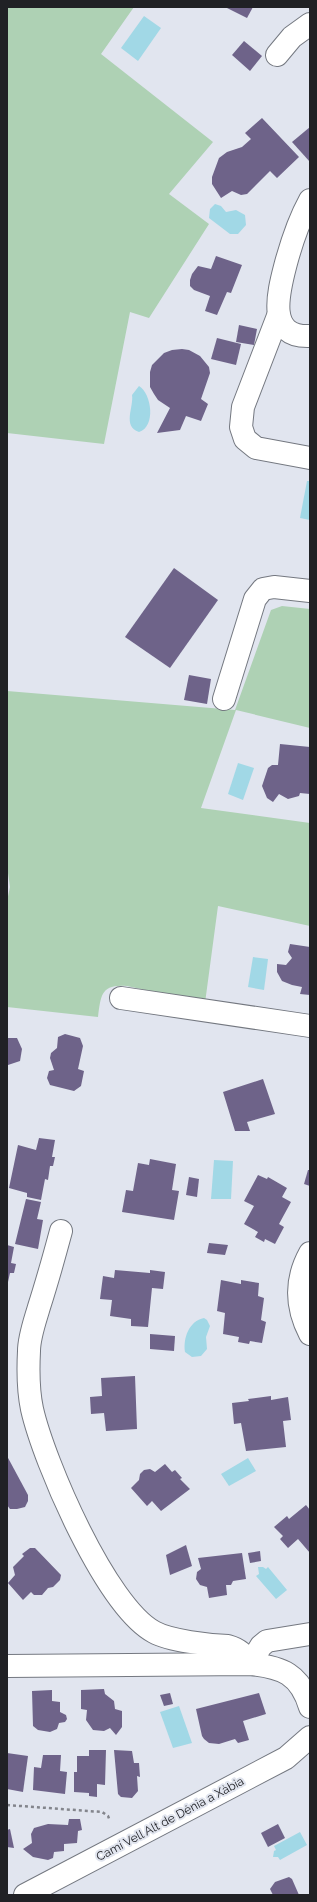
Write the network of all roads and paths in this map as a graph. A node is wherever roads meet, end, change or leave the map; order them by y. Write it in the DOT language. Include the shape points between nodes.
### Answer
graph roads {
  1 [pos="310,24"];
  2 [pos="277,55"];
  3 [pos="310,200"];
  4 [pos="302,239"];
  5 [pos="278,316"];
  6 [pos="310,336"];
  7 [pos="310,458"];
  8 [pos="310,591"];
  9 [pos="224,699"];
  10 [pos="121,998"];
  11 [pos="310,1026"];
  12 [pos="61,1231"];
  13 [pos="310,1253"];
  14 [pos="310,1334"];
  15 [pos="310,1634"];
  16 [pos="250,1664"];
  17 [pos="7,1666"];
  18 [pos="310,1707"];
  19 [pos="310,1736"];
  20 [pos="7,1805"];
  21 [pos="121,1844"];
  22 [pos="25,1895"];
  1 -- 2 [label="street" via="292,37"];
  3 -- 4 [label="street"];
  4 -- 5 [label="street" via="278,291"];
  5 -- 6 [label="street" via="293,334"];
  5 -- 7 [label="street" via="243,407 241,427 244,439 256,448"];
  8 -- 9 [label="street" via="274,587 263,589 255,599"];
  10 -- 11 [label="street"];
  12 -- 16 [label="street" via="30,1343 28,1376 32,1410 40,1435 74,1518 107,1579 124,1604 143,1625 169,1637 237,1649 244,1654"];
  13 -- 14 [label="street" via="302,1269 298,1295 303,1321"];
  15 -- 16 [label="street" via="267,1641"];
  16 -- 17 [label="street"];
  16 -- 18 [label="street" via="283,1670 304,1690"];
  19 -- 21 [label="street, Camí Vell Alt de Dénia a Xàbia" via="286,1758"];
  20 -- 21 [label="path" via="102,1812 108,1816"];
  21 -- 22 [label="street, Camí Vell Alt de Dénia a Xàbia"];
}
